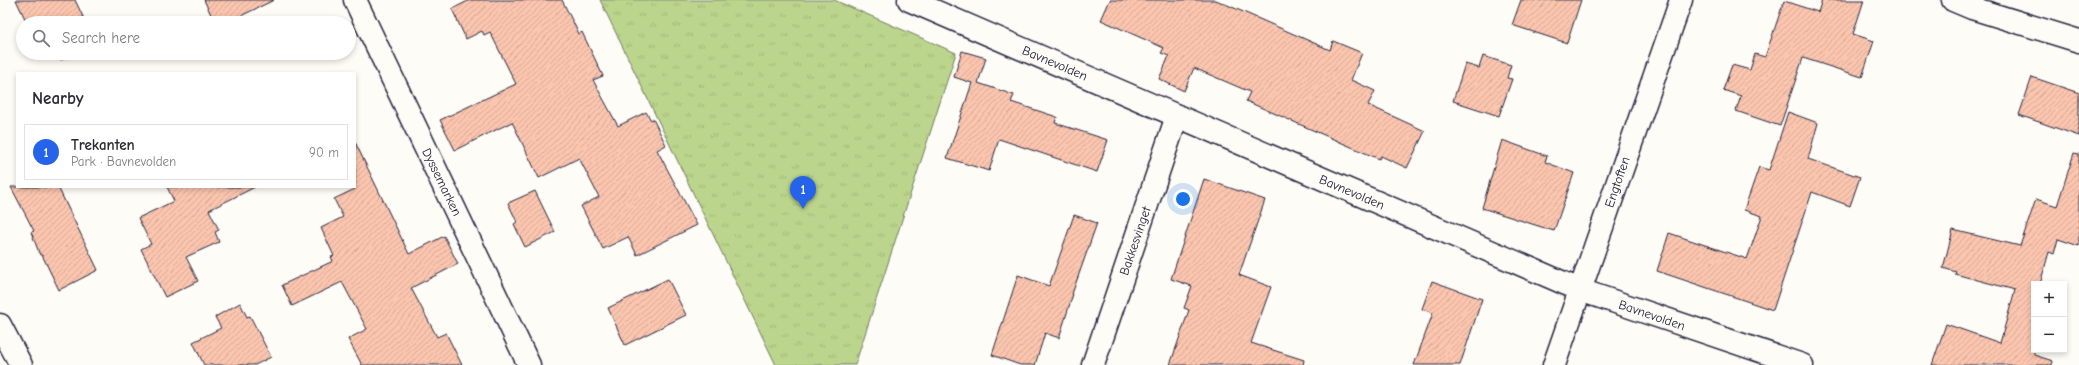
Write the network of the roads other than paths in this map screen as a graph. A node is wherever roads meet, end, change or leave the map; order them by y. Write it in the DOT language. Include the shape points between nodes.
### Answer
graph roads {
  1 [pos="355,0"];
  2 [pos="909,0"];
  3 [pos="1680,0"];
  4 [pos="1953,0"];
  5 [pos="2079,41"];
  6 [pos="1177,116"];
  7 [pos="1580,290"];
  8 [pos="0,325"];
  9 [pos="21,365"];
  10 [pos="529,365"];
  11 [pos="1093,365"];
  12 [pos="1554,365"];
  13 [pos="1802,365"];
  1 -- 10 [label="street, Dyssemarken"];
  2 -- 6 [label="street, Bavnevolden"];
  3 -- 7 [label="street, Engtoften"];
  4 -- 5 [label="street"];
  6 -- 7 [label="street, Bavnevolden"];
  6 -- 11 [label="street, Bakkesvinget"];
  7 -- 12 [label="street, Engtoften"];
  7 -- 13 [label="street, Bavnevolden"];
  8 -- 9 [label="street"];
}
